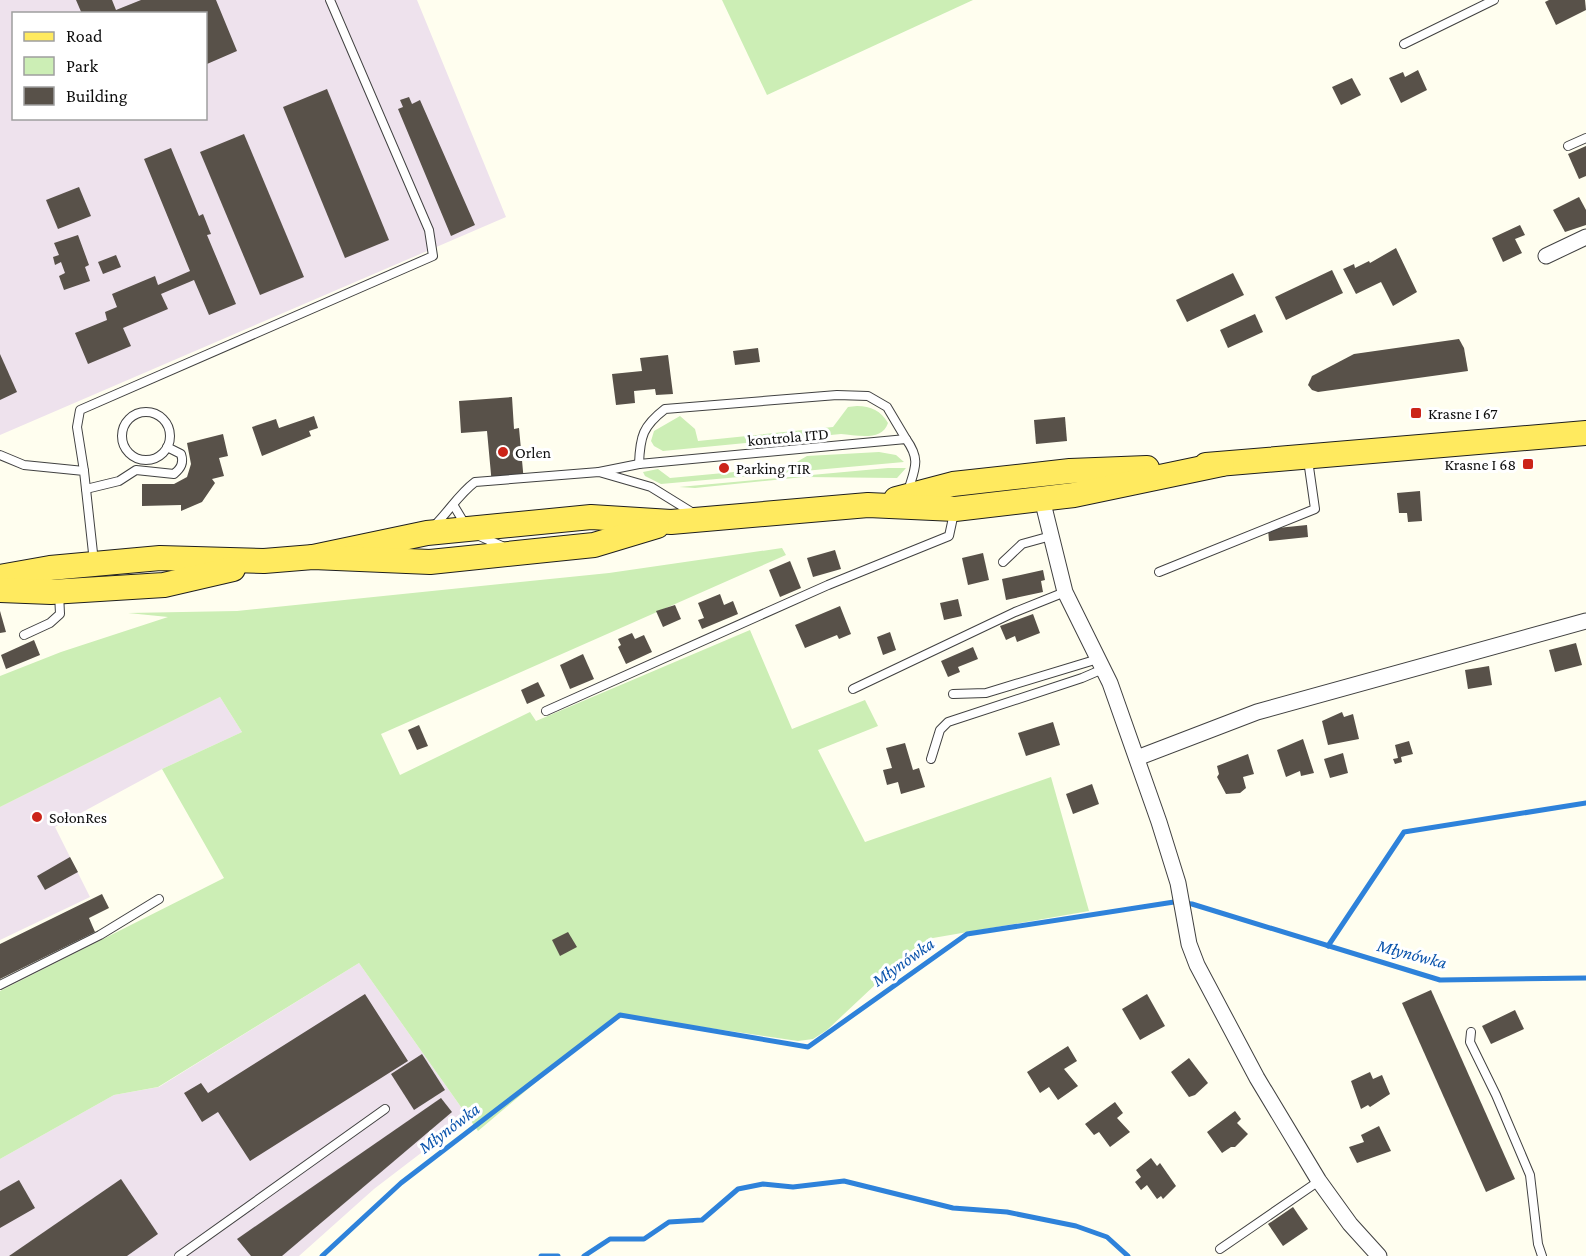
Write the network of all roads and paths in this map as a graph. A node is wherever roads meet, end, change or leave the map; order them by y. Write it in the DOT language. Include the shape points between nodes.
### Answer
graph roads {
  1 [pos="330,0"];
  2 [pos="1494,0"];
  3 [pos="1404,44"];
  4 [pos="1586,138"];
  5 [pos="1568,146"];
  6 [pos="1586,237"];
  7 [pos="1546,256"];
  8 [pos="1586,433"];
  9 [pos="906,439"];
  10 [pos="167,447"];
  11 [pos="0,455"];
  12 [pos="1308,458"];
  13 [pos="639,464"];
  14 [pos="1222,464"];
  15 [pos="84,471"];
  16 [pos="599,472"];
  17 [pos="86,489"];
  18 [pos="1042,499"];
  19 [pos="903,502"];
  20 [pos="454,506"];
  21 [pos="955,509"];
  22 [pos="704,520"];
  23 [pos="671,522"];
  24 [pos="468,528"];
  25 [pos="427,533"];
  26 [pos="1051,536"];
  27 [pos="519,552"];
  28 [pos="313,557"];
  29 [pos="264,561"];
  30 [pos="1004,562"];
  31 [pos="1159,572"];
  32 [pos="107,575"];
  33 [pos="0,577"];
  34 [pos="0,590"];
  35 [pos="59,592"];
  36 [pos="1065,592"];
  37 [pos="1586,621"];
  38 [pos="24,635"];
  39 [pos="1100,664"];
  40 [pos="854,689"];
  41 [pos="953,694"];
  42 [pos="546,711"];
  43 [pos="1137,758"];
  44 [pos="931,759"];
  45 [pos="159,898"];
  46 [pos="0,986"];
  47 [pos="1471,1032"];
  48 [pos="385,1109"];
  49 [pos="1319,1181"];
  50 [pos="1220,1250"];
  51 [pos="179,1256"];
  52 [pos="1379,1256"];
  53 [pos="1542,1256"];
  1 -- 15 [label="lane" via="429,230 433,256 80,410 77,427"];
  2 -- 3 [label="lane"];
  4 -- 5 [label="lane"];
  6 -- 7 [label="street"];
  8 -- 12 [label="main road"];
  9 -- 13 [label="lane, kontrola ITD"];
  9 -- 13 [label="lane" via="887,407 868,396 665,408 650,420 639,440"];
  9 -- 19 [label="lane" via="917,463"];
  10 -- 10 [label="lane" via="169,430 154,414 133,417 124,428 123,443 138,459 152,459"];
  10 -- 17 [label="lane" via="181,454 183,460 174,474 136,470 118,481"];
  11 -- 15 [label="lane" via="24,465"];
  12 -- 14 [label="main road"];
  12 -- 31 [label="lane" via="1315,509"];
  13 -- 16 [label="lane, kontrola ITD"];
  14 -- 18 [label="main road"];
  14 -- 19 [label="main road" via="1061,472 953,484"];
  15 -- 17 [label="lane"];
  16 -- 20 [label="lane" via="475,482 462,492"];
  16 -- 22 [label="lane" via="651,487"];
  17 -- 32 [label="lane"];
  18 -- 21 [label="main road"];
  18 -- 26 [label="street"];
  19 -- 21 [label="main road"];
  19 -- 22 [label="main road"];
  20 -- 24 [label="lane"];
  20 -- 25 [label="lane"];
  21 -- 42 [label="lane" via="949,536 818,589"];
  22 -- 23 [label="main road"];
  23 -- 24 [label="main road" via="591,517"];
  23 -- 27 [label="main road" via="594,545"];
  24 -- 25 [label="main road"];
  24 -- 27 [label="lane" via="482,538"];
  25 -- 28 [label="main road"];
  26 -- 30 [label="lane" via="1022,544"];
  26 -- 36 [label="street"];
  27 -- 28 [label="main road" via="430,562"];
  28 -- 29 [label="main road"];
  29 -- 32 [label="main road" via="160,558"];
  29 -- 32 [label="main road" via="164,585"];
  32 -- 33 [label="main road"];
  32 -- 35 [label="main road"];
  34 -- 35 [label="main road"];
  35 -- 38 [label="lane" via="60,614 56,619"];
  36 -- 39 [label="street"];
  36 -- 40 [label="lane"];
  37 -- 43 [label="street" via="1257,712"];
  39 -- 41 [label="lane" via="986,693"];
  39 -- 43 [label="street"];
  39 -- 44 [label="lane" via="1082,678 948,722 940,730"];
  43 -- 49 [label="street" via="1179,883 1189,944 1257,1078"];
  45 -- 46 [label="lane" via="100,936"];
  47 -- 53 [label="lane" via="1470,1042 1530,1175"];
  48 -- 51 [label="lane"];
  49 -- 50 [label="lane"];
  49 -- 52 [label="street"];
}
